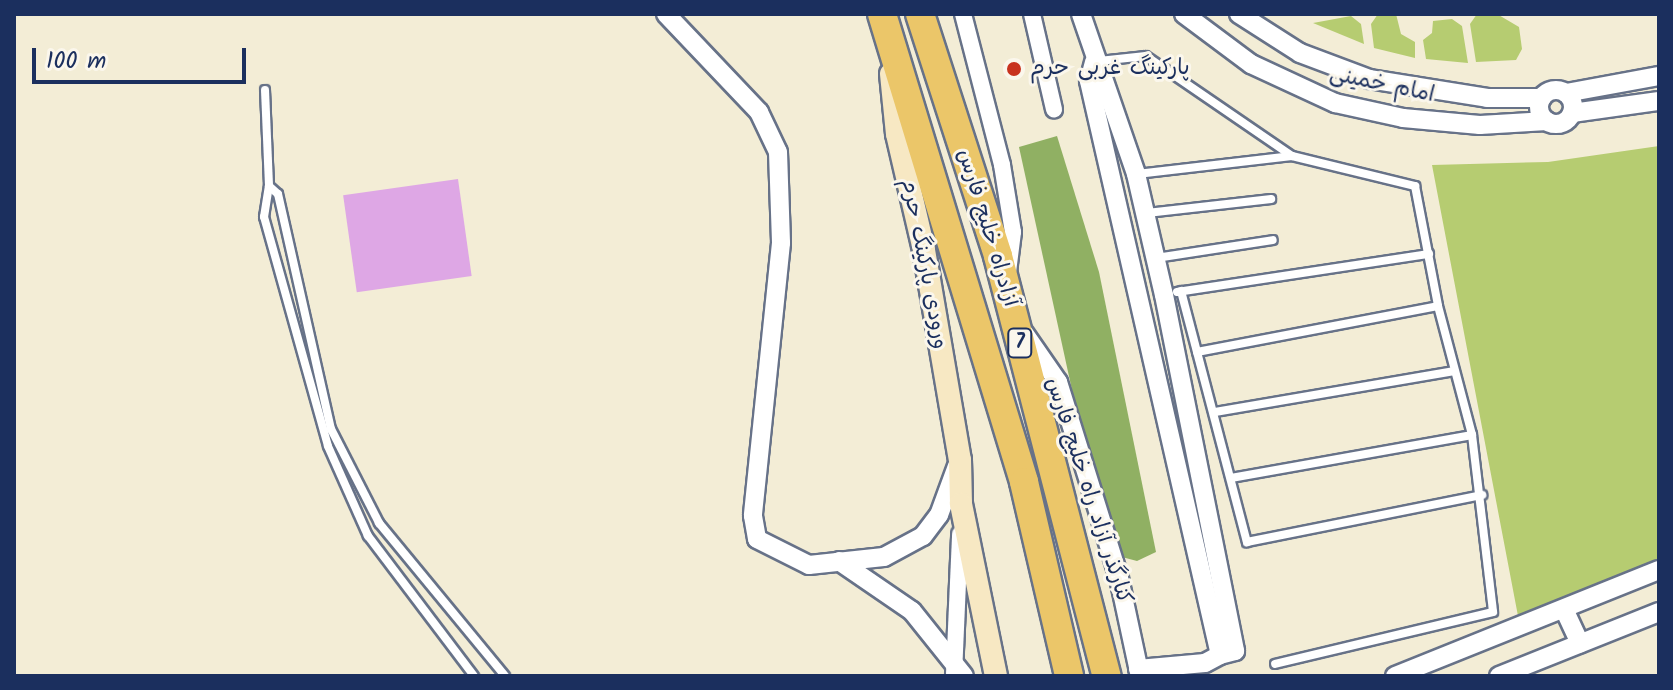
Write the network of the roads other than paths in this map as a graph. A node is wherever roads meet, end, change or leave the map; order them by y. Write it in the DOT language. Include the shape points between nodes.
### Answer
graph roads {
  1 [pos="666,14"];
  2 [pos="920,14"];
  3 [pos="963,14"];
  4 [pos="1032,14"];
  5 [pos="1081,14"];
  6 [pos="1184,14"];
  7 [pos="1239,14"];
  8 [pos="884,19"];
  9 [pos="1094,62"];
  10 [pos="1659,76"];
  11 [pos="265,90"];
  12 [pos="1566,93"];
  13 [pos="1542,98"];
  14 [pos="1659,101"];
  15 [pos="1054,109"];
  16 [pos="1572,113"];
  17 [pos="1547,121"];
  18 [pos="1292,156"];
  19 [pos="1136,174"];
  20 [pos="269,186"];
  21 [pos="1271,199"];
  22 [pos="1146,213"];
  23 [pos="1273,240"];
  24 [pos="1429,254"];
  25 [pos="1156,258"];
  26 [pos="1172,293"];
  27 [pos="1010,303"];
  28 [pos="1438,306"];
  29 [pos="1197,352"];
  30 [pos="1455,371"];
  31 [pos="1215,412"];
  32 [pos="1472,435"];
  33 [pos="960,460"];
  34 [pos="1231,478"];
  35 [pos="1482,495"];
  36 [pos="961,504"];
  37 [pos="839,561"];
  38 [pos="1659,570"];
  39 [pos="1564,609"];
  40 [pos="1659,612"];
  41 [pos="1580,644"];
  42 [pos="1220,655"];
  43 [pos="1275,664"];
  44 [pos="958,672"];
  45 [pos="1139,672"];
  46 [pos="474,676"];
  47 [pos="505,676"];
  48 [pos="996,676"];
  49 [pos="1069,676"];
  50 [pos="1107,676"];
  51 [pos="1395,676"];
  52 [pos="1499,676"];
  1 -- 37 [label="street" via="759,112 778,152 781,243 753,516 757,539 809,565"];
  2 -- 27 [label="highway, آزادراه خلیج فارس / 7"];
  3 -- 27 [label="street" via="1002,165 1013,232"];
  4 -- 15 [label="street"];
  5 -- 9 [label="street"];
  6 -- 17 [label="street, امام خمینی" via="1251,64 1335,103 1403,118 1480,125"];
  7 -- 13 [label="street, امام خمینی" via="1300,53 1379,82 1487,98"];
  8 -- 33 [label="main road, ورودی پارکینگ حرم" via="897,134 924,250"];
  8 -- 49 [label="highway, آزادراه خلیج فارس / 7" via="1024,482"];
  9 -- 18 [label="lane" via="1146,56"];
  9 -- 19 [label="street" via="1105,76"];
  9 -- 42 [label="street" via="1089,81"];
  10 -- 12 [label="street"];
  11 -- 20 [label="lane"];
  12 -- 13 [label="street" via="1553,90"];
  12 -- 16 [label="street"];
  13 -- 17 [label="street" via="1539,108"];
  14 -- 16 [label="street"];
  16 -- 17 [label="street" via="1561,123"];
  18 -- 19 [label="lane"];
  18 -- 24 [label="lane" via="1415,186"];
  19 -- 22 [label="street"];
  20 -- 46 [label="lane" via="264,217 328,446 368,536"];
  20 -- 47 [label="lane" via="278,194 331,429 379,523"];
  21 -- 22 [label="lane"];
  22 -- 25 [label="street"];
  23 -- 25 [label="lane"];
  24 -- 26 [label="lane"];
  24 -- 28 [label="lane"];
  25 -- 26 [label="street"];
  26 -- 29 [label="lane"];
  26 -- 42 [label="street" via="1235,651"];
  27 -- 45 [label="street, کنارگذر آزاد راه خلیج فارس" via="1058,382 1119,578"];
  27 -- 50 [label="highway, آزادراه خلیج فارس / 7"];
  28 -- 29 [label="lane"];
  28 -- 30 [label="lane"];
  29 -- 31 [label="lane"];
  30 -- 31 [label="lane"];
  30 -- 32 [label="lane"];
  31 -- 34 [label="lane"];
  32 -- 34 [label="lane"];
  32 -- 35 [label="lane"];
  33 -- 36 [label="main road, ورودی پارکینگ حرم"];
  33 -- 37 [label="street" via="939,515 923,536 884,557"];
  34 -- 35 [label="lane" via="1247,542"];
  35 -- 43 [label="lane" via="1493,612"];
  36 -- 44 [label="street"];
  36 -- 48 [label="main road"];
  37 -- 44 [label="street" via="912,611"];
  38 -- 39 [label="street"];
  39 -- 41 [label="street"];
  39 -- 51 [label="street"];
  40 -- 41 [label="street"];
  41 -- 52 [label="street"];
  42 -- 45 [label="street" via="1205,663"];
}
